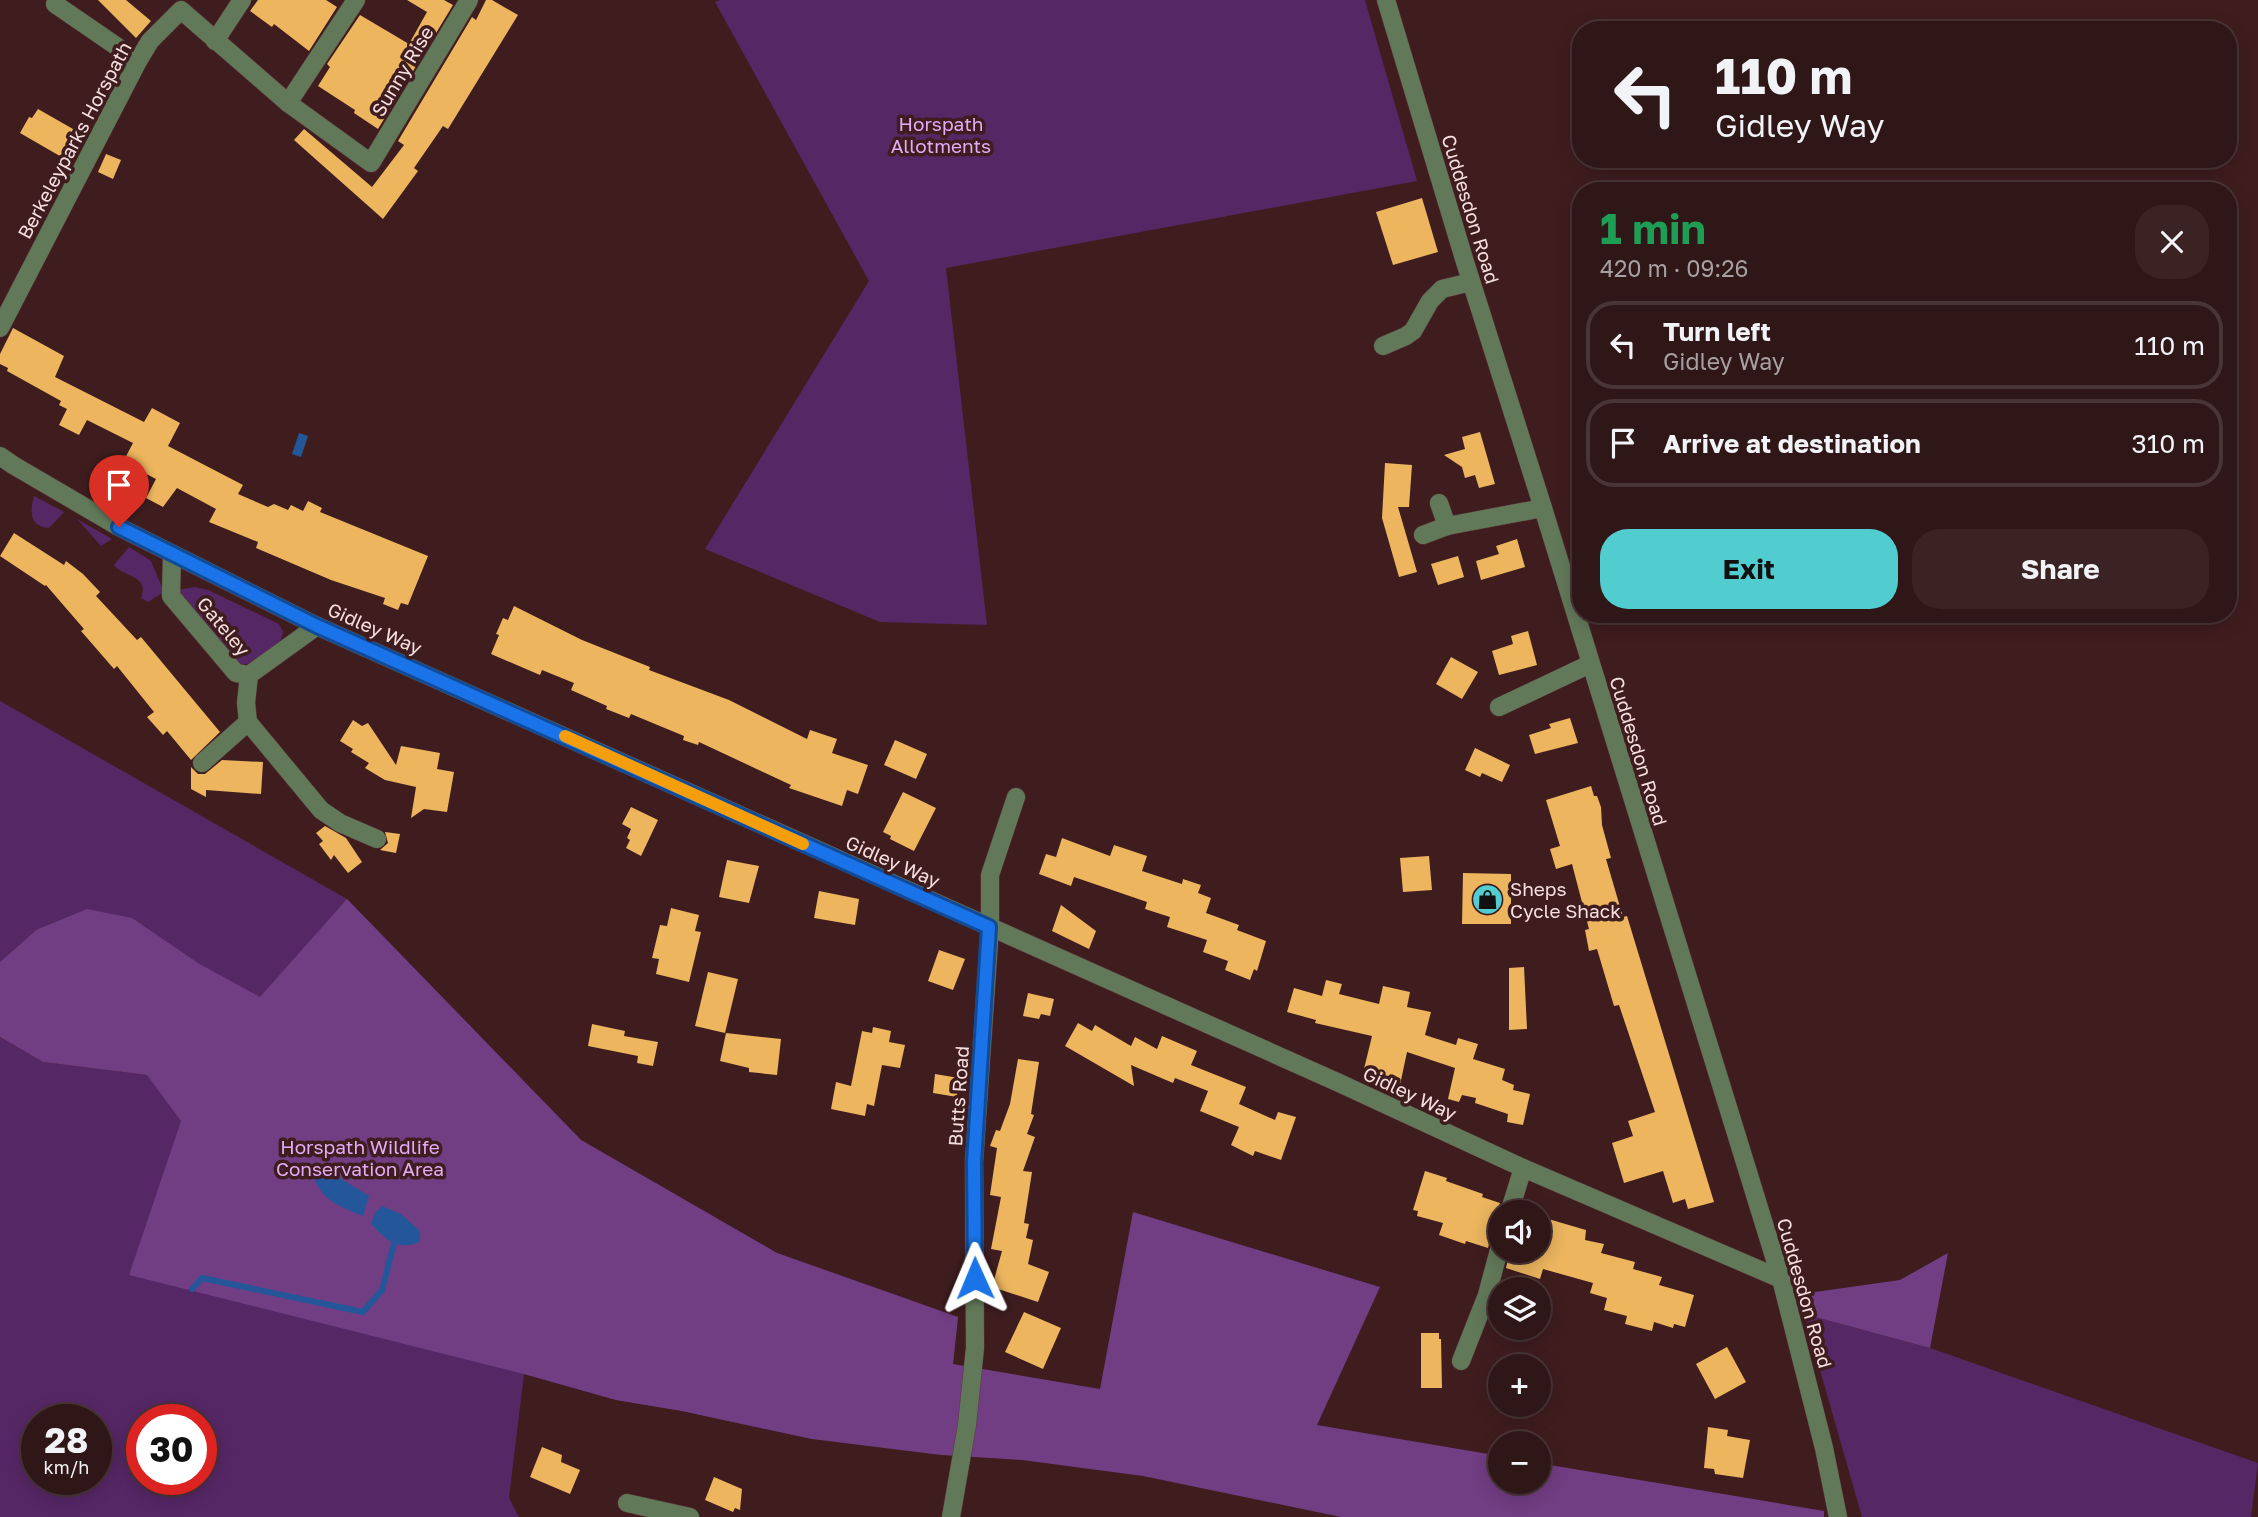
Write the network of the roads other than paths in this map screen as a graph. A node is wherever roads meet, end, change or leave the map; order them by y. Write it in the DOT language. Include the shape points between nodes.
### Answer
graph roads {
  1 [pos="242,0"];
  2 [pos="356,0"];
  3 [pos="469,0"];
  4 [pos="1386,0"];
  5 [pos="55,4"];
  6 [pos="215,41"];
  7 [pos="138,61"];
  8 [pos="288,103"];
  9 [pos="371,163"];
  10 [pos="1471,282"];
  11 [pos="0,328"];
  12 [pos="1382,346"];
  13 [pos="0,456"];
  14 [pos="1438,503"];
  15 [pos="1543,508"];
  16 [pos="1447,526"];
  17 [pos="1423,535"];
  18 [pos="173,554"];
  19 [pos="1572,604"];
  20 [pos="1578,623"];
  21 [pos="317,626"];
  22 [pos="1590,664"];
  23 [pos="249,675"];
  24 [pos="1499,707"];
  25 [pos="248,722"];
  26 [pos="202,764"];
  27 [pos="1016,797"];
  28 [pos="377,839"];
  29 [pos="989,927"];
  30 [pos="1523,1168"];
  31 [pos="1513,1200"];
  32 [pos="1495,1263"];
  33 [pos="1781,1279"];
  34 [pos="1461,1361"];
  35 [pos="626,1503"];
  36 [pos="690,1517"];
  37 [pos="951,1517"];
  38 [pos="1838,1517"];
  1 -- 6 [label="street"];
  2 -- 8 [label="street"];
  3 -- 9 [label="street, Sunny Rise"];
  4 -- 10 [label="street, Cuddesdon Road"];
  5 -- 7 [label="street"];
  6 -- 7 [label="street, Berkeleyparks Horspath" via="181,10 150,41"];
  6 -- 8 [label="street, Berkeleyparks Horspath"];
  7 -- 11 [label="street, Berkeleyparks Horspath"];
  8 -- 9 [label="street, Berkeleyparks Horspath"];
  10 -- 12 [label="street" via="1442,289 1413,331"];
  10 -- 15 [label="street, Cuddesdon Road"];
  13 -- 18 [label="street, Gidley Way"];
  14 -- 16 [label="street"];
  15 -- 16 [label="street"];
  15 -- 19 [label="street, Cuddesdon Road"];
  16 -- 17 [label="street"];
  18 -- 21 [label="street, Gidley Way"];
  18 -- 23 [label="street, Gateley" via="171,596 236,673"];
  20 -- 22 [label="street, Cuddesdon Road"];
  21 -- 23 [label="street, Gateley"];
  21 -- 29 [label="street, Gidley Way"];
  22 -- 24 [label="street"];
  22 -- 33 [label="street, Cuddesdon Road"];
  23 -- 25 [label="street"];
  25 -- 26 [label="street"];
  25 -- 28 [label="street" via="321,810"];
  27 -- 29 [label="street, Butts Road" via="990,875"];
  29 -- 30 [label="street, Gidley Way"];
  29 -- 37 [label="street, Butts Road" via="974,1162 975,1348"];
  30 -- 31 [label="street"];
  30 -- 33 [label="street, Gidley Way"];
  32 -- 34 [label="street"];
  33 -- 38 [label="street, Cuddesdon Road"];
  35 -- 36 [label="street"];
}
